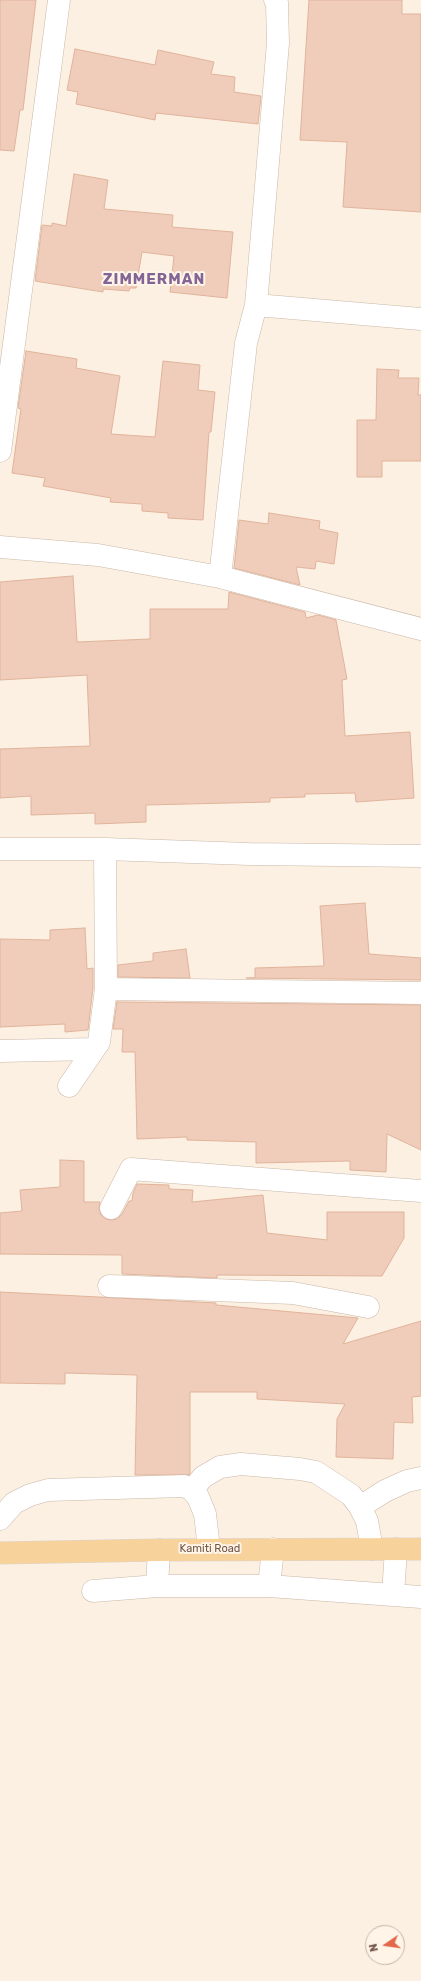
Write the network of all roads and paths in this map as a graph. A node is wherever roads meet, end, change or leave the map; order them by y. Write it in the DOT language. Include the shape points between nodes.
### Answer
graph roads {
  1 [pos="59,0"];
  2 [pos="275,0"];
  3 [pos="256,305"];
  4 [pos="421,319"];
  5 [pos="0,451"];
  6 [pos="0,547"];
  7 [pos="220,577"];
  8 [pos="421,629"];
  9 [pos="0,849"];
  10 [pos="105,849"];
  11 [pos="421,856"];
  12 [pos="106,990"];
  13 [pos="421,993"];
  14 [pos="94,1049"];
  15 [pos="0,1051"];
  16 [pos="70,1086"];
  17 [pos="421,1191"];
  18 [pos="111,1208"];
  19 [pos="109,1286"];
  20 [pos="368,1307"];
  21 [pos="421,1478"];
  22 [pos="192,1490"];
  23 [pos="360,1506"];
  24 [pos="0,1519"];
  25 [pos="209,1549"];
  26 [pos="272,1549"];
  27 [pos="372,1549"];
  28 [pos="396,1549"];
  29 [pos="421,1549"];
  30 [pos="159,1550"];
  31 [pos="0,1553"];
  32 [pos="157,1586"];
  33 [pos="269,1586"];
  34 [pos="93,1592"];
  35 [pos="393,1595"];
  36 [pos="421,1597"];
  1 -- 5 [label="street"];
  2 -- 3 [label="street" via="278,43"];
  3 -- 4 [label="street"];
  3 -- 7 [label="street" via="246,343"];
  6 -- 7 [label="street" via="98,555"];
  7 -- 8 [label="street"];
  9 -- 10 [label="street"];
  10 -- 11 [label="street"];
  10 -- 12 [label="street"];
  12 -- 13 [label="street"];
  12 -- 14 [label="street" via="99,1042"];
  14 -- 15 [label="street"];
  14 -- 16 [label="street"];
  17 -- 18 [label="street" via="131,1169"];
  19 -- 20 [label="street" via="293,1293"];
  21 -- 23 [label="street" via="385,1491"];
  22 -- 23 [label="street" via="203,1477 220,1467 242,1464 300,1469 316,1472 336,1483"];
  22 -- 24 [label="street" via="184,1486 48,1490 14,1503"];
  22 -- 25 [label="street" via="198,1497 204,1514"];
  23 -- 27 [label="street" via="366,1520"];
  25 -- 26 [label="main road, Kamiti Road"];
  25 -- 30 [label="main road, Kamiti Road"];
  26 -- 27 [label="main road, Kamiti Road"];
  26 -- 33 [label="street"];
  27 -- 28 [label="main road, Kamiti Road"];
  28 -- 29 [label="main road, Kamiti Road"];
  28 -- 35 [label="street"];
  30 -- 31 [label="main road, Kamiti Road"];
  30 -- 32 [label="street"];
  32 -- 33 [label="street"];
  32 -- 34 [label="street"];
  33 -- 35 [label="street"];
  35 -- 36 [label="street"];
}
